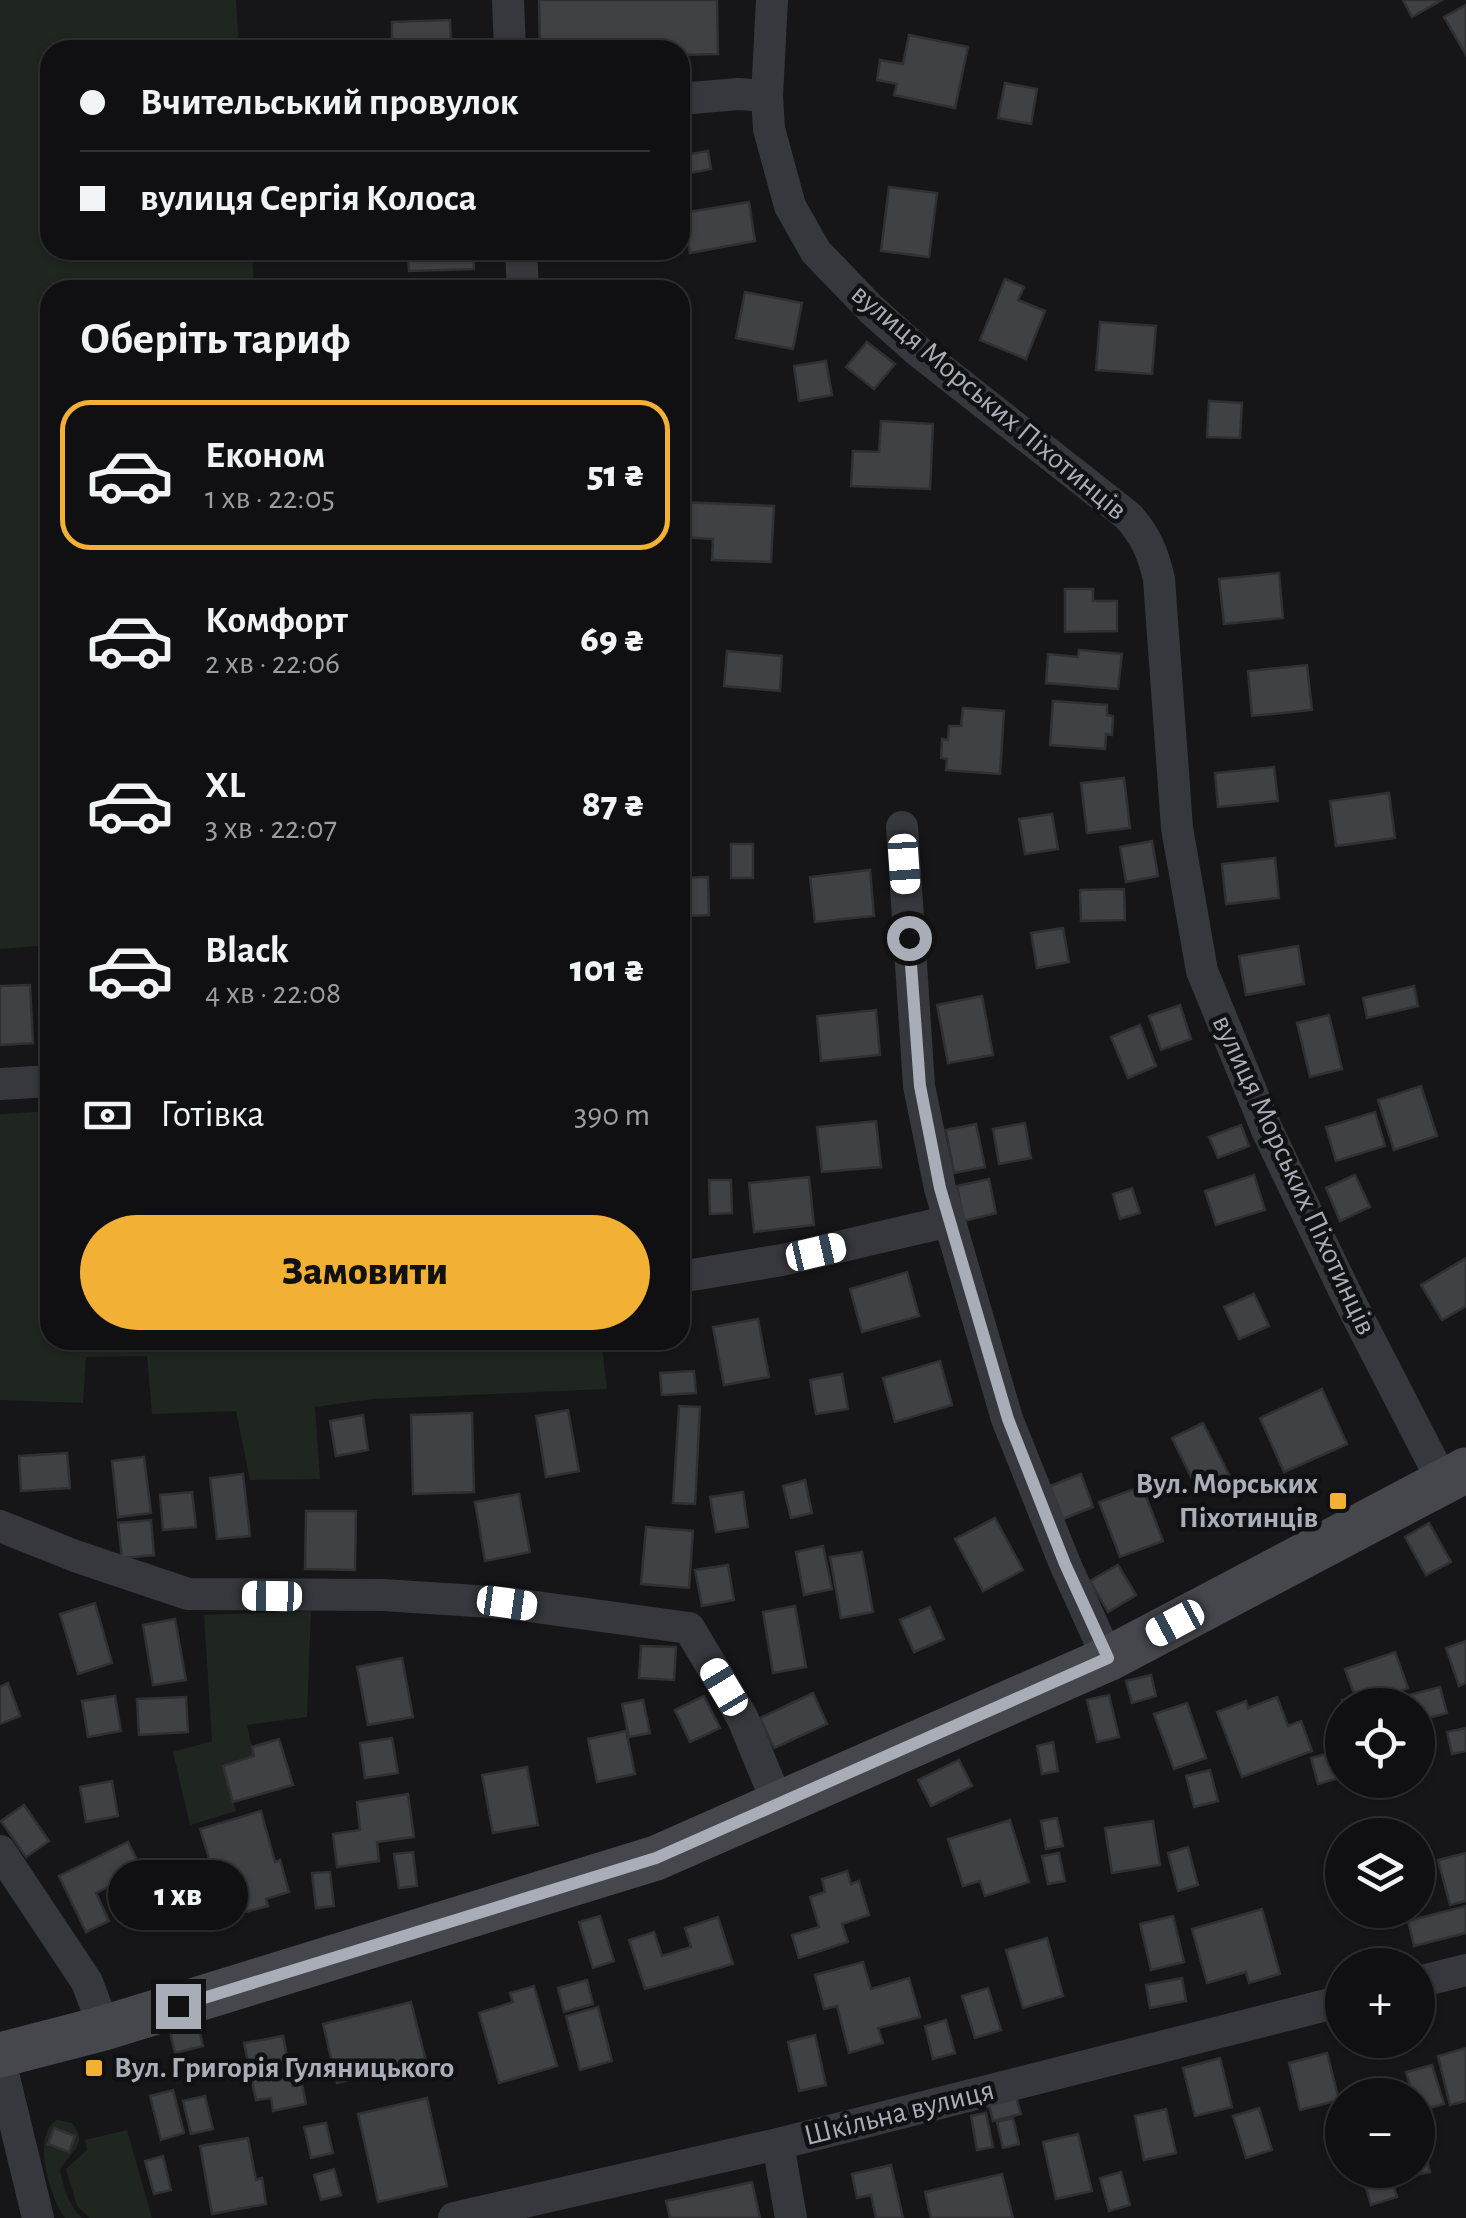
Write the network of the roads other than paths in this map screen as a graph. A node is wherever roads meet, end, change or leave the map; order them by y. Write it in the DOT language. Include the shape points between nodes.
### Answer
graph roads {
  1 [pos="508,0"];
  2 [pos="772,0"];
  3 [pos="510,40"];
  4 [pos="767,96"];
  5 [pos="690,98"];
  6 [pos="902,827"];
  7 [pos="40,1082"];
  8 [pos="0,1084"];
  9 [pos="950,1222"];
  10 [pos="690,1275"];
  11 [pos="1454,1476"];
  12 [pos="0,1526"];
  13 [pos="1108,1658"];
  14 [pos="778,1804"];
  15 [pos="0,1851"];
  16 [pos="1466,1970"];
  17 [pos="1435,1978"];
  18 [pos="1325,2005"];
  19 [pos="104,2028"];
  20 [pos="0,2058"];
  21 [pos="778,2144"];
  22 [pos="38,2218"];
  23 [pos="454,2218"];
  24 [pos="791,2218"];
  1 -- 3 [label="street"];
  2 -- 4 [label="street, вулиця Морських Піхотинців"];
  4 -- 5 [label="street"];
  4 -- 11 [label="street, вулиця Морських Піхотинців" via="790,206 816,252 918,351 1145,535 1159,580 1177,828 1202,971 1267,1130 1344,1290"];
  6 -- 9 [label="street" via="920,1086"];
  7 -- 8 [label="street"];
  9 -- 10 [label="street"];
  9 -- 13 [label="street" via="1008,1419"];
  11 -- 13 [label="street"];
  12 -- 14 [label="street" via="188,1594 489,1602 689,1628 742,1717"];
  13 -- 14 [label="street"];
  14 -- 19 [label="street" via="656,1858"];
  15 -- 19 [label="street" via="87,1982"];
  16 -- 17 [label="street"];
  18 -- 21 [label="street, Шкільна вулиця"];
  19 -- 20 [label="street"];
  20 -- 22 [label="street"];
  21 -- 23 [label="street, Шкільна вулиця"];
  21 -- 24 [label="street"];
}
